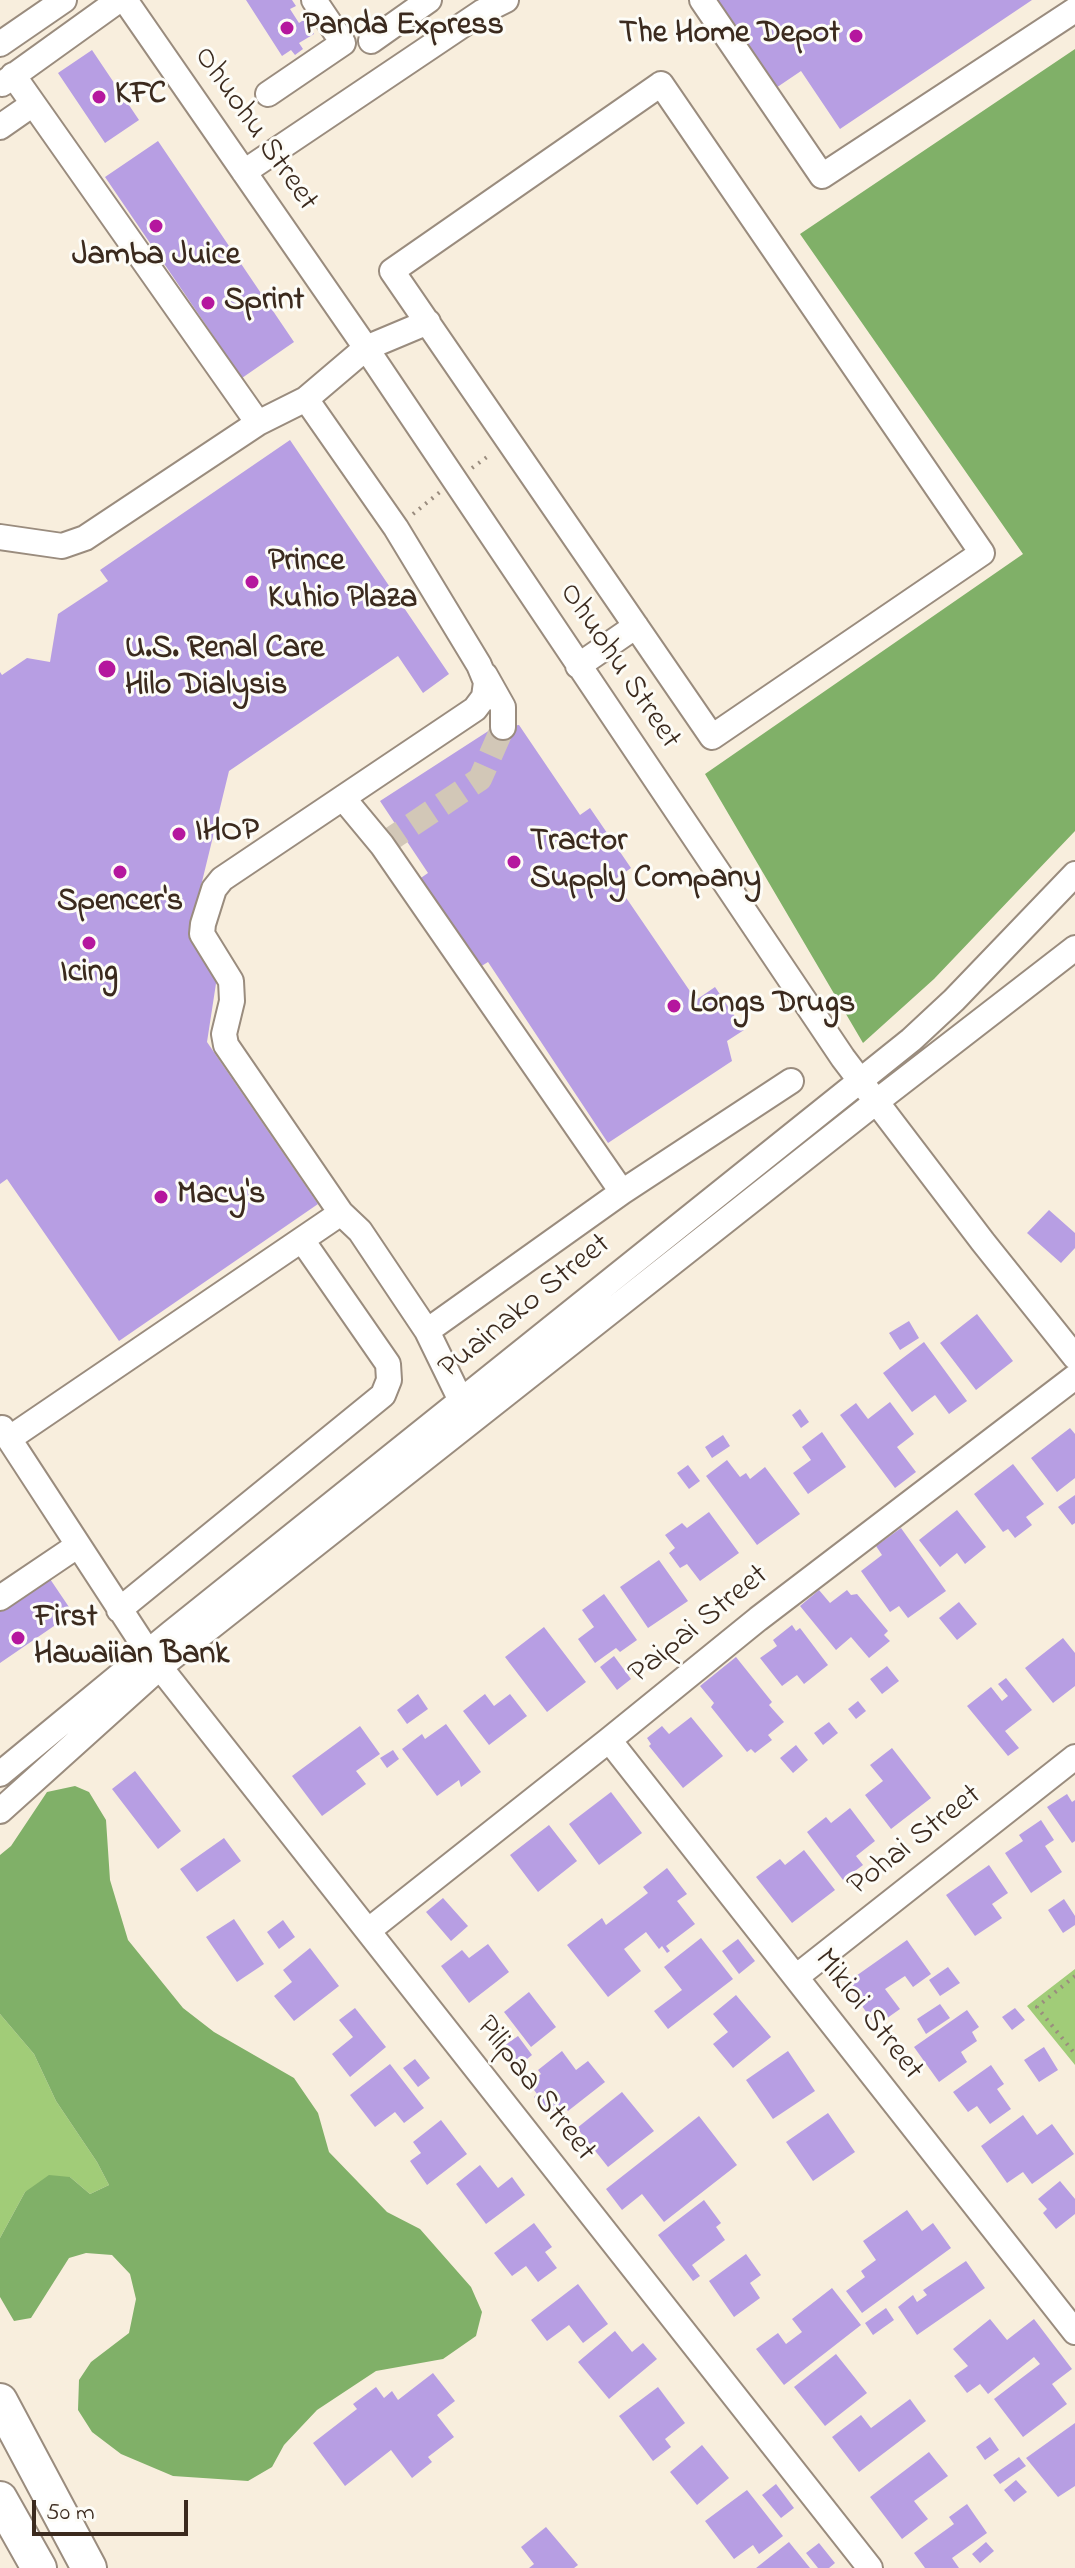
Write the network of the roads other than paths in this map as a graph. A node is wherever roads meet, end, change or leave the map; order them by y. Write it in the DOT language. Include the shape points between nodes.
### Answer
graph roads {
  1 [pos="64,0"];
  2 [pos="119,0"];
  3 [pos="125,0"];
  4 [pos="314,0"];
  5 [pos="429,0"];
  6 [pos="506,0"];
  7 [pos="702,0"];
  8 [pos="1075,10"];
  9 [pos="371,41"];
  10 [pos="0,44"];
  11 [pos="7,80"];
  12 [pos="268,94"];
  13 [pos="33,104"];
  14 [pos="0,127"];
  15 [pos="244,172"];
  16 [pos="428,322"];
  17 [pos="366,348"];
  18 [pos="306,399"];
  19 [pos="258,423"];
  20 [pos="0,537"];
  21 [pos="636,626"];
  22 [pos="578,666"];
  23 [pos="484,673"];
  24 [pos="503,727"];
  25 [pos="343,798"];
  26 [pos="1075,874"];
  27 [pos="1075,948"];
  28 [pos="791,1081"];
  29 [pos="861,1082"];
  30 [pos="876,1102"];
  31 [pos="622,1192"];
  32 [pos="341,1213"];
  33 [pos="302,1240"];
  34 [pos="427,1331"];
  35 [pos="1075,1357"];
  36 [pos="1075,1377"];
  37 [pos="466,1412"];
  38 [pos="5,1432"];
  39 [pos="77,1546"];
  40 [pos="0,1598"];
  41 [pos="119,1610"];
  42 [pos="154,1660"];
  43 [pos="609,1740"];
  44 [pos="1075,1757"];
  45 [pos="0,1774"];
  46 [pos="0,1811"];
  47 [pos="369,1930"];
  48 [pos="796,1977"];
  49 [pos="1075,2332"];
  50 [pos="0,2401"];
  51 [pos="0,2499"];
  52 [pos="39,2568"];
  53 [pos="89,2568"];
  54 [pos="870,2568"];
  1 -- 10 [label="street"];
  2 -- 11 [label="street"];
  3 -- 15 [label="street, Ohuohu Street"];
  4 -- 12 [label="street" via="343,43"];
  5 -- 9 [label="street"];
  6 -- 15 [label="street"];
  7 -- 8 [label="street" via="822,176"];
  11 -- 13 [label="street"];
  13 -- 14 [label="street"];
  13 -- 19 [label="street"];
  15 -- 17 [label="street, Ohuohu Street"];
  16 -- 17 [label="street"];
  16 -- 21 [label="street"];
  16 -- 21 [label="street" via="392,271 661,84 982,553 712,737"];
  17 -- 18 [label="street"];
  17 -- 22 [label="street, Ohuohu Street"];
  18 -- 19 [label="street"];
  18 -- 23 [label="street" via="396,528"];
  19 -- 20 [label="street" via="85,538 62,546"];
  21 -- 22 [label="street"];
  22 -- 29 [label="street, Ohuohu Street"];
  23 -- 24 [label="street" via="503,707"];
  23 -- 25 [label="street" via="486,690 475,709"];
  25 -- 31 [label="street" via="382,845"];
  25 -- 32 [label="street" via="222,879 214,889 202,934 231,981 226,1045"];
  26 -- 29 [label="street, Puainako Street" via="954,1000"];
  27 -- 30 [label="street, Puainako Street"];
  28 -- 31 [label="street"];
  29 -- 30 [label="street, Ohuohu Street"];
  29 -- 37 [label="street, Puainako Street"];
  30 -- 35 [label="street, Ohuohu Street"];
  30 -- 37 [label="street, Puainako Street"];
  31 -- 34 [label="street"];
  32 -- 33 [label="street"];
  32 -- 34 [label="street" via="360,1231"];
  33 -- 38 [label="street"];
  33 -- 41 [label="street" via="388,1364 383,1395"];
  34 -- 37 [label="street"];
  36 -- 43 [label="street, Paipai Street"];
  37 -- 42 [label="street, Puainako Street"];
  38 -- 39 [label="street, Pilipaa Street"];
  39 -- 40 [label="street"];
  39 -- 41 [label="street, Pilipaa Street"];
  41 -- 42 [label="street, Pilipaa Street"];
  42 -- 45 [label="street, Puainako Street"];
  42 -- 46 [label="street, Puainako Street"];
  42 -- 47 [label="street, Pilipaa Street"];
  43 -- 47 [label="street, Paipai Street"];
  43 -- 48 [label="street, Mikioi Street"];
  44 -- 48 [label="street, Pohai Street"];
  47 -- 54 [label="street, Pilipaa Street"];
  48 -- 49 [label="street, Mikioi Street"];
  50 -- 53 [label="highway"];
  51 -- 52 [label="highway"];
}
